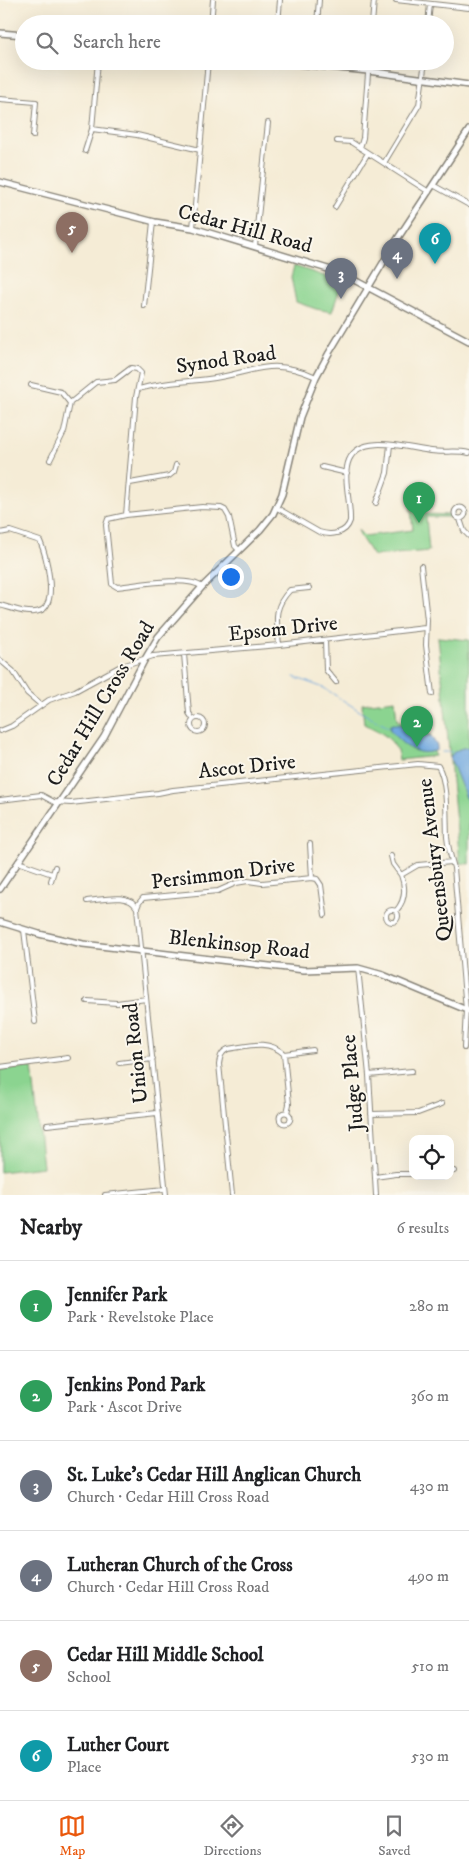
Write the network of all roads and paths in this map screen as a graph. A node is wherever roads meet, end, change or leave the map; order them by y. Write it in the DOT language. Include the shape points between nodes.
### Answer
graph roads {
  1 [pos="213,0"];
  2 [pos="280,0"];
  3 [pos="319,0"];
  4 [pos="374,0"];
  5 [pos="396,0"];
  6 [pos="430,4"];
  7 [pos="469,8"];
  8 [pos="212,15"];
  9 [pos="279,15"];
  10 [pos="318,15"];
  11 [pos="373,15"];
  12 [pos="429,15"];
  13 [pos="0,32"];
  14 [pos="15,34"];
  15 [pos="97,70"];
  16 [pos="207,70"];
  17 [pos="360,70"];
  18 [pos="423,70"];
  19 [pos="368,71"];
  20 [pos="422,79"];
  21 [pos="469,85"];
  22 [pos="0,99"];
  23 [pos="268,123"];
  24 [pos="92,129"];
  25 [pos="469,130"];
  26 [pos="33,136"];
  27 [pos="337,141"];
  28 [pos="360,148"];
  29 [pos="200,150"];
  30 [pos="85,151"];
  31 [pos="368,153"];
  32 [pos="384,163"];
  33 [pos="0,182"];
  34 [pos="433,185"];
  35 [pos="429,192"];
  36 [pos="469,205"];
  37 [pos="335,207"];
  38 [pos="153,222"];
  39 [pos="193,228"];
  40 [pos="255,246"];
  41 [pos="369,287"];
  42 [pos="144,306"];
  43 [pos="469,341"];
  44 [pos="316,377"];
  45 [pos="31,385"];
  46 [pos="139,388"];
  47 [pos="70,403"];
  48 [pos="390,445"];
  49 [pos="469,453"];
  50 [pos="50,460"];
  51 [pos="176,465"];
  52 [pos="322,467"];
  53 [pos="347,473"];
  54 [pos="130,483"];
  55 [pos="376,503"];
  56 [pos="277,508"];
  57 [pos="126,515"];
  58 [pos="460,519"];
  59 [pos="0,533"];
  60 [pos="469,536"];
  61 [pos="239,550"];
  62 [pos="421,566"];
  63 [pos="202,586"];
  64 [pos="309,588"];
  65 [pos="0,605"];
  66 [pos="425,628"];
  67 [pos="325,640"];
  68 [pos="280,645"];
  69 [pos="184,654"];
  70 [pos="144,659"];
  71 [pos="0,660"];
  72 [pos="336,682"];
  73 [pos="432,694"];
  74 [pos="41,705"];
  75 [pos="193,719"];
  76 [pos="0,731"];
  77 [pos="438,766"];
  78 [pos="0,800"];
  79 [pos="59,803"];
  80 [pos="310,844"];
  81 [pos="391,856"];
  82 [pos="18,862"];
  83 [pos="452,862"];
  84 [pos="55,867"];
  85 [pos="52,874"];
  86 [pos="401,875"];
  87 [pos="312,878"];
  88 [pos="51,881"];
  89 [pos="0,890"];
  90 [pos="87,901"];
  91 [pos="137,908"];
  92 [pos="396,911"];
  93 [pos="325,915"];
  94 [pos="0,922"];
  95 [pos="24,930"];
  96 [pos="140,951"];
  97 [pos="358,968"];
  98 [pos="146,999"];
  99 [pos="87,1001"];
  100 [pos="468,1011"];
  101 [pos="34,1022"];
  102 [pos="464,1048"];
  103 [pos="313,1050"];
  104 [pos="284,1054"];
  105 [pos="68,1058"];
  106 [pos="152,1059"];
  107 [pos="119,1063"];
  108 [pos="0,1067"];
  109 [pos="412,1071"];
  110 [pos="369,1075"];
  111 [pos="442,1104"];
  112 [pos="157,1113"];
  113 [pos="287,1113"];
  114 [pos="371,1114"];
  115 [pos="47,1125"];
  116 [pos="409,1174"];
  117 [pos="376,1177"];
  118 [pos="165,1189"];
  119 [pos="105,1195"];
  120 [pos="166,1195"];
  121 [pos="232,1195"];
  122 [pos="376,1195"];
  1 -- 8 [label="street"];
  2 -- 9 [label="street"];
  3 -- 10 [label="street"];
  4 -- 11 [label="street"];
  5 -- 6 [label="street"];
  6 -- 7 [label="street"];
  6 -- 12 [label="street"];
  13 -- 14 [label="main road"];
  15 -- 24 [label="street"];
  16 -- 29 [label="street"];
  17 -- 19 [label="main road"];
  18 -- 20 [label="street"];
  19 -- 20 [label="main road"];
  19 -- 28 [label="street"];
  20 -- 21 [label="main road"];
  20 -- 32 [label="street" via="418,108"];
  22 -- 26 [label="street" via="36,102"];
  23 -- 40 [label="street"];
  24 -- 29 [label="street" via="137,135"];
  24 -- 30 [label="street"];
  25 -- 34 [label="main road, Cedar Hill Cross Road"];
  27 -- 28 [label="street" via="351,142"];
  28 -- 31 [label="street"];
  29 -- 39 [label="street"];
  31 -- 32 [label="street"];
  31 -- 37 [label="street"];
  32 -- 35 [label="street"];
  33 -- 38 [label="main road, Cedar Hill Road"];
  34 -- 35 [label="main road, Cedar Hill Cross Road"];
  34 -- 36 [label="street"];
  35 -- 41 [label="main road, Cedar Hill Cross Road"];
  38 -- 39 [label="main road, Cedar Hill Road"];
  38 -- 42 [label="street"];
  39 -- 40 [label="main road, Cedar Hill Road"];
  40 -- 41 [label="main road, Cedar Hill Road" via="341,273"];
  41 -- 43 [label="main road, Cedar Hill Road"];
  41 -- 44 [label="main road, Cedar Hill Cross Road"];
  44 -- 46 [label="street, Synod Road" via="286,367 267,366 209,379"];
  44 -- 56 [label="main road, Cedar Hill Cross Road" via="300,417"];
  45 -- 47 [label="street" via="61,392"];
  46 -- 47 [label="street" via="140,373 131,368 115,380 96,382"];
  46 -- 54 [label="street"];
  47 -- 50 [label="street" via="64,432"];
  48 -- 49 [label="street" via="430,452"];
  48 -- 53 [label="street" via="358,449 349,460"];
  48 -- 55 [label="street" via="387,474"];
  51 -- 54 [label="street" via="169,476"];
  52 -- 53 [label="street"];
  53 -- 56 [label="street" via="350,521 343,530 325,534"];
  54 -- 57 [label="street"];
  56 -- 61 [label="main road, Cedar Hill Cross Road" via="265,526"];
  57 -- 61 [label="street" via="221,508 229,517 235,546"];
  57 -- 63 [label="street" via="108,519 106,525 112,584 117,587 191,581"];
  58 -- 60 [label="street"];
  59 -- 65 [label="street" via="10,531 40,541 51,595 42,610 33,612"];
  61 -- 63 [label="main road, Cedar Hill Cross Road"];
  62 -- 66 [label="street" via="427,620"];
  63 -- 70 [label="main road, Cedar Hill Cross Road" via="162,632"];
  64 -- 68 [label="street" via="290,590 280,600 277,615"];
  66 -- 67 [label="street, Epsom Drive"];
  66 -- 73 [label="street"];
  67 -- 68 [label="street, Epsom Drive"];
  67 -- 72 [label="street" via="326,670"];
  68 -- 69 [label="street, Epsom Drive"];
  69 -- 70 [label="street, Epsom Drive"];
  69 -- 75 [label="street" via="189,713"];
  70 -- 74 [label="street, Epsom Drive" via="108,671 75,691"];
  70 -- 79 [label="main road, Cedar Hill Cross Road" via="111,725"];
  71 -- 74 [label="street"];
  74 -- 76 [label="street, Epsom Drive"];
  77 -- 79 [label="street, Ascot Drive" via="409,765"];
  77 -- 83 [label="street, Queensbury Avenue"];
  78 -- 79 [label="street" via="41,795"];
  79 -- 82 [label="main road, Cedar Hill Cross Road"];
  80 -- 87 [label="street"];
  81 -- 86 [label="street"];
  82 -- 85 [label="street"];
  82 -- 89 [label="main road, Cedar Hill Cross Road"];
  83 -- 86 [label="street" via="418,865"];
  83 -- 100 [label="street, Queensbury Avenue"];
  84 -- 85 [label="street"];
  85 -- 88 [label="street"];
  86 -- 92 [label="street" via="404,894"];
  87 -- 91 [label="street, Persimmon Drive" via="262,883 248,881 218,891 143,898"];
  87 -- 93 [label="street" via="321,885"];
  90 -- 91 [label="street, Persimmon Drive" via="122,898 133,902"];
  91 -- 96 [label="street, Union Road"];
  94 -- 95 [label="main road, Blenkinsop Road"];
  95 -- 96 [label="main road, Blenkinsop Road" via="83,944"];
  95 -- 101 [label="street"];
  96 -- 97 [label="main road, Blenkinsop Road" via="304,970"];
  96 -- 98 [label="street, Union Road"];
  97 -- 100 [label="main road, Blenkinsop Road" via="392,978"];
  97 -- 110 [label="street, Judge Place"];
  98 -- 99 [label="street" via="117,1004"];
  98 -- 106 [label="street, Union Road"];
  100 -- 102 [label="street, Queensbury Avenue"];
  103 -- 104 [label="street"];
  104 -- 113 [label="street"];
  104 -- 121 [label="street" via="266,1045 228,1049 220,1057"];
  105 -- 108 [label="street"];
  106 -- 107 [label="street"];
  106 -- 112 [label="street, Union Road"];
  109 -- 110 [label="street"];
  110 -- 114 [label="street, Judge Place"];
  111 -- 114 [label="street" via="418,1114"];
  112 -- 115 [label="street"];
  112 -- 118 [label="street, Union Road"];
  114 -- 117 [label="street, Judge Place"];
  116 -- 117 [label="street"];
  117 -- 122 [label="street, Judge Place"];
  118 -- 119 [label="street"];
  118 -- 120 [label="street, Union Road"];
}
